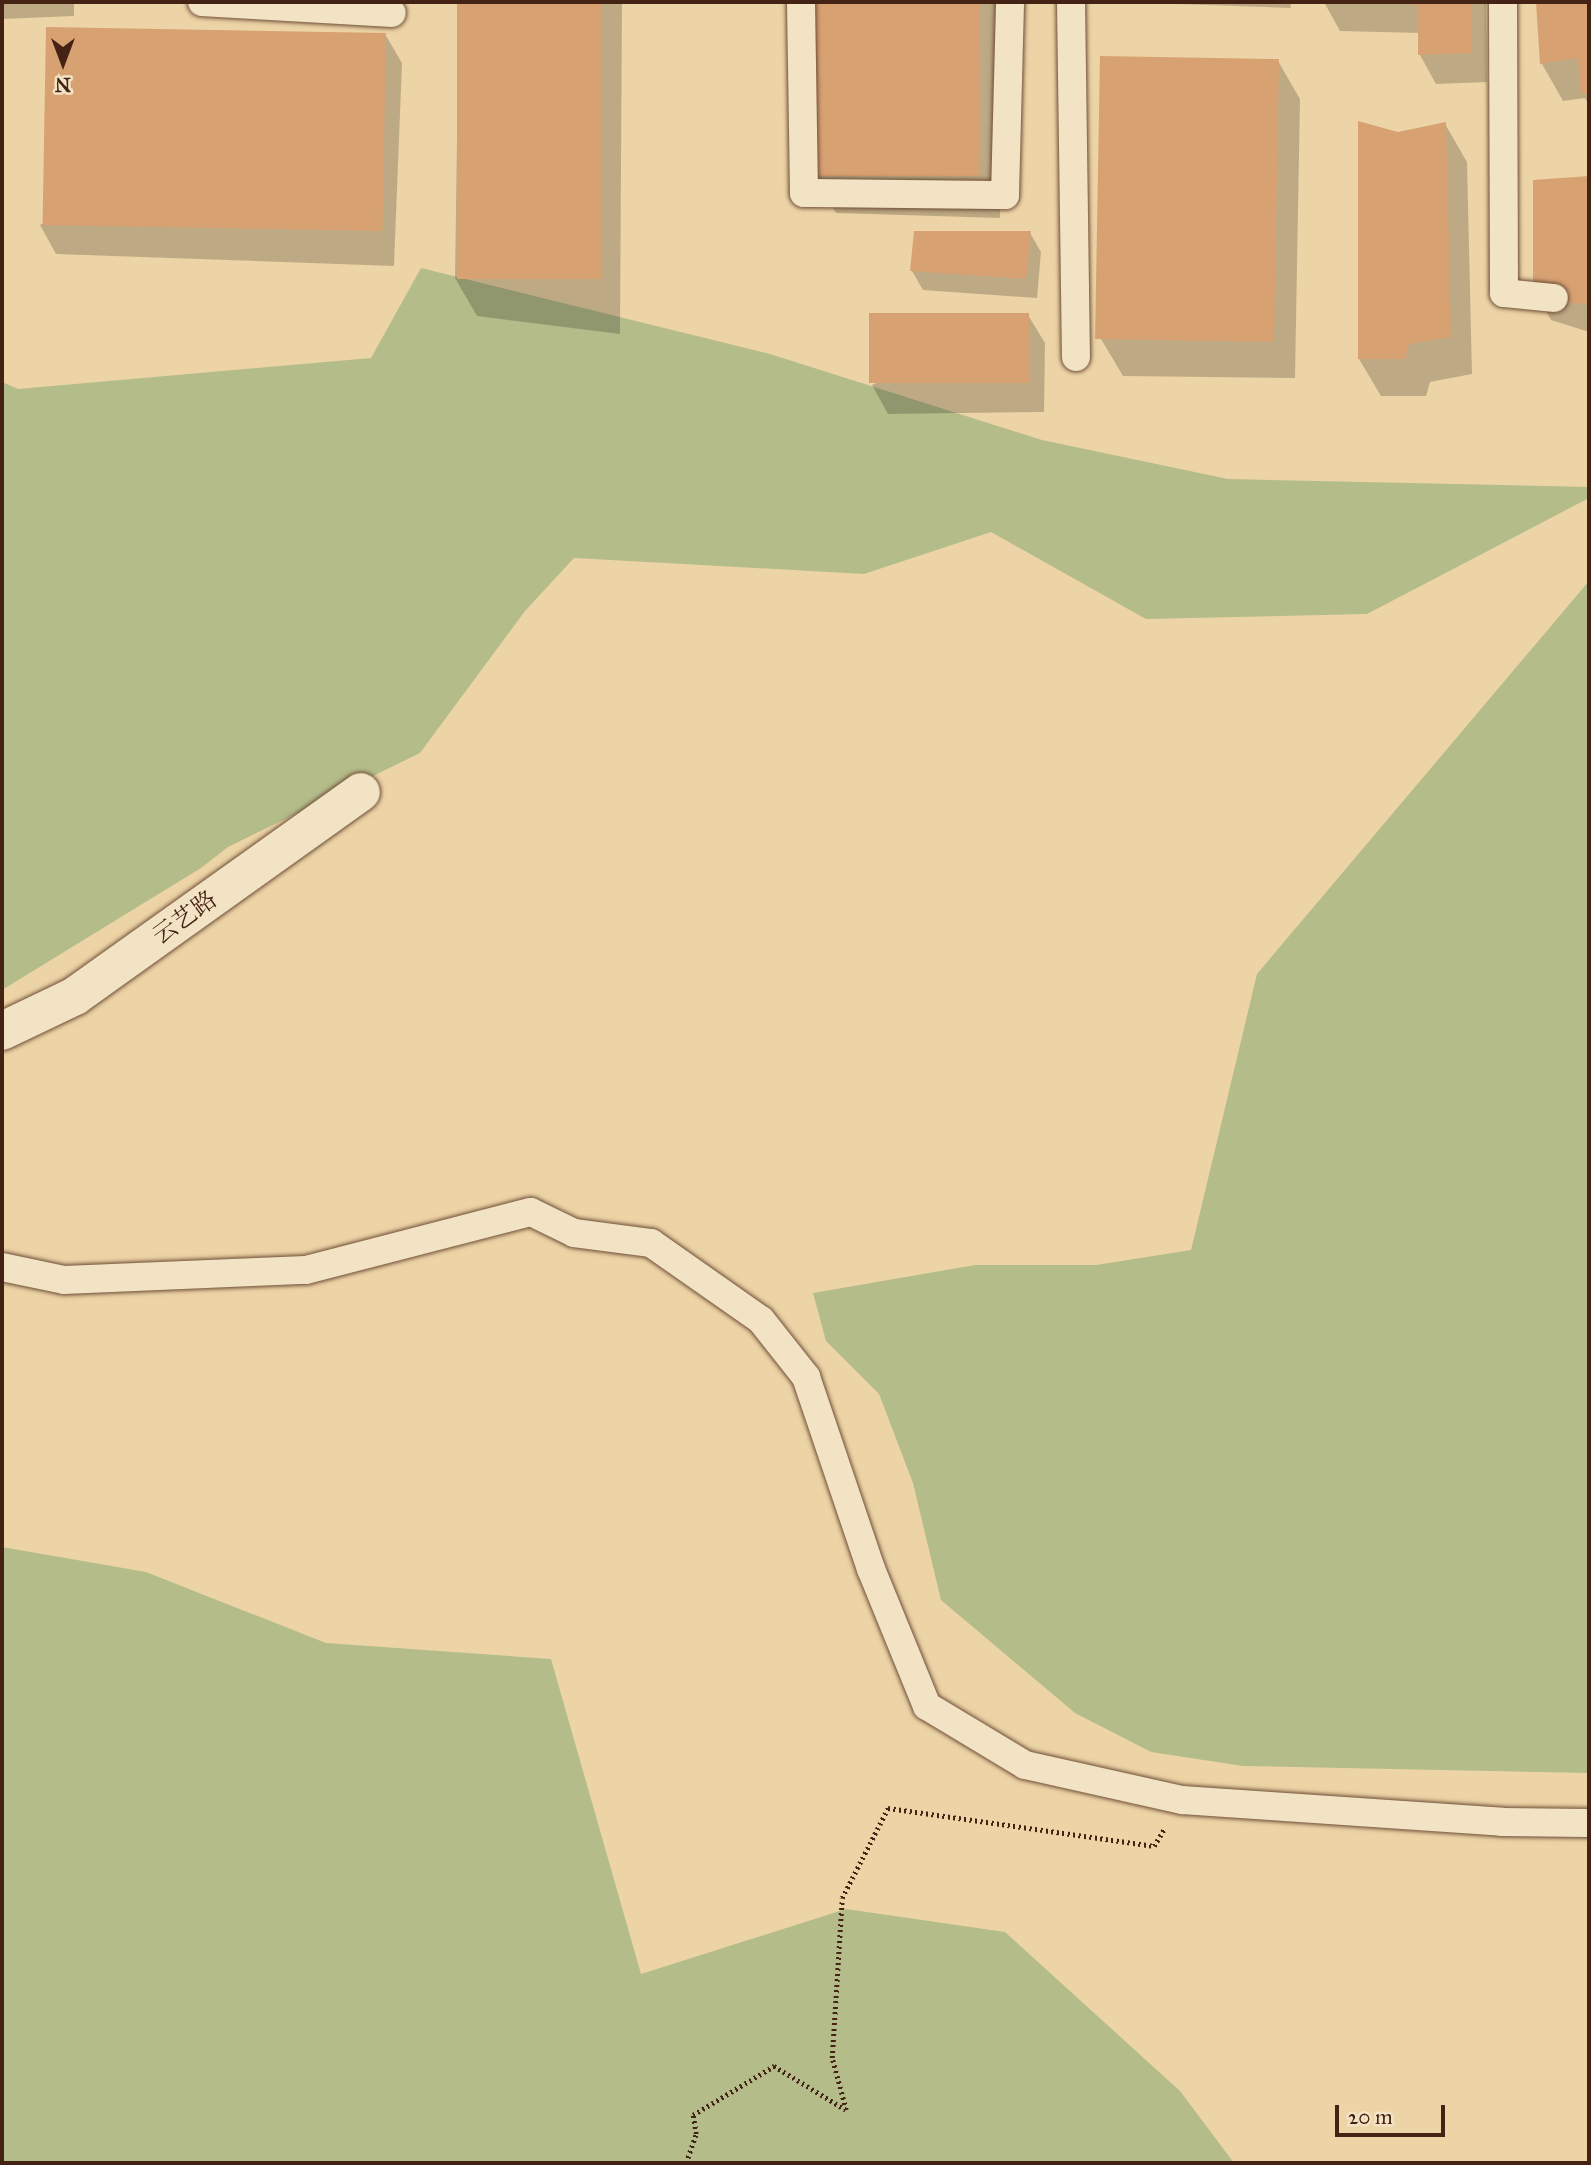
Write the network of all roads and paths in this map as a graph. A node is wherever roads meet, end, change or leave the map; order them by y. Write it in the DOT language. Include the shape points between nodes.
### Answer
graph roads {
  1 [pos="202,2"];
  2 [pos="801,2"];
  3 [pos="1010,2"];
  4 [pos="1071,2"];
  5 [pos="1503,2"];
  6 [pos="393,13"];
  7 [pos="1554,298"];
  8 [pos="1076,357"];
  9 [pos="361,792"];
  10 [pos="2,1031"];
  11 [pos="2,1267"];
  12 [pos="1182,1800"];
  13 [pos="1589,1823"];
  14 [pos="687,2163"];
  1 -- 6 [label="street"];
  2 -- 3 [label="street" via="803,192 1005,195"];
  4 -- 8 [label="street"];
  5 -- 7 [label="street" via="1504,293"];
  9 -- 10 [label="street, 云艺路" via="75,996"];
  11 -- 12 [label="street" via="64,1280 306,1270 531,1213 574,1233 651,1244 761,1320 806,1377 871,1569 927,1706 1025,1765"];
  12 -- 13 [label="street" via="1503,1822"];
  12 -- 14 [label="path" via="1154,1846 887,1808 842,1898 832,2058 846,2110 774,2066 693,2115 696,2134"];
}
